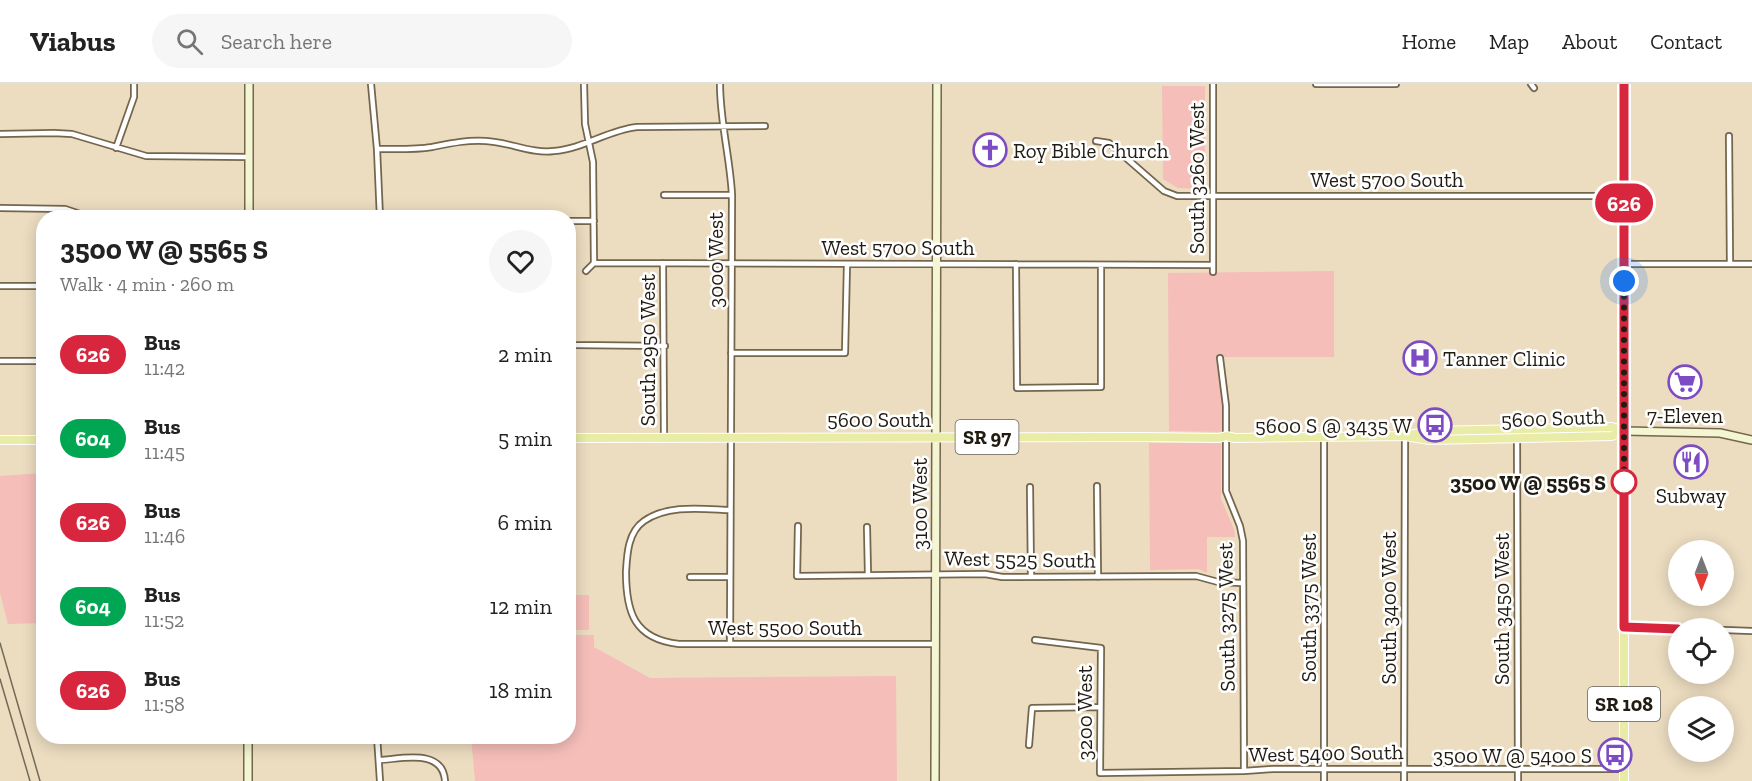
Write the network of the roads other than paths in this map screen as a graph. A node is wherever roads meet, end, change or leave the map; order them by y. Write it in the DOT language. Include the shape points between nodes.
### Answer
graph roads {
  1 [pos="134,84"];
  2 [pos="249,84"];
  3 [pos="371,84"];
  4 [pos="584,84"];
  5 [pos="720,84"];
  6 [pos="937,84"];
  7 [pos="1214,84"];
  8 [pos="1316,84"];
  9 [pos="1396,84"];
  10 [pos="1624,84"];
  11 [pos="723,126"];
  12 [pos="765,126"];
  13 [pos="0,135"];
  14 [pos="1729,136"];
  15 [pos="589,141"];
  16 [pos="1096,141"];
  17 [pos="116,148"];
  18 [pos="377,149"];
  19 [pos="249,157"];
  20 [pos="664,195"];
  21 [pos="732,195"];
  22 [pos="1213,196"];
  23 [pos="1624,196"];
  24 [pos="0,208"];
  25 [pos="67,210"];
  26 [pos="249,210"];
  27 [pos="380,210"];
  28 [pos="576,221"];
  29 [pos="594,221"];
  30 [pos="594,263"];
  31 [pos="663,263"];
  32 [pos="732,263"];
  33 [pos="847,264"];
  34 [pos="936,264"];
  35 [pos="1016,264"];
  36 [pos="1624,264"];
  37 [pos="1730,264"];
  38 [pos="1752,264"];
  39 [pos="1101,265"];
  40 [pos="1213,265"];
  41 [pos="586,271"];
  42 [pos="1213,272"];
  43 [pos="0,286"];
  44 [pos="36,286"];
  45 [pos="576,345"];
  46 [pos="665,346"];
  47 [pos="731,353"];
  48 [pos="1220,358"];
  49 [pos="0,361"];
  50 [pos="36,361"];
  51 [pos="1624,431"];
  52 [pos="1226,436"];
  53 [pos="1324,436"];
  54 [pos="1405,436"];
  55 [pos="936,437"];
  56 [pos="1517,437"];
  57 [pos="576,438"];
  58 [pos="664,438"];
  59 [pos="731,438"];
  60 [pos="0,440"];
  61 [pos="36,440"];
  62 [pos="1752,440"];
  63 [pos="1097,486"];
  64 [pos="1030,487"];
  65 [pos="730,510"];
  66 [pos="798,526"];
  67 [pos="867,527"];
  68 [pos="868,575"];
  69 [pos="936,575"];
  70 [pos="690,577"];
  71 [pos="730,577"];
  72 [pos="1031,577"];
  73 [pos="1098,577"];
  74 [pos="1242,583"];
  75 [pos="1624,627"];
  76 [pos="1668,629"];
  77 [pos="1734,630"];
  78 [pos="1752,631"];
  79 [pos="1035,640"];
  80 [pos="730,644"];
  81 [pos="936,644"];
  82 [pos="1100,707"];
  83 [pos="248,744"];
  84 [pos="378,744"];
  85 [pos="1029,745"];
  86 [pos="379,760"];
  87 [pos="1324,769"];
  88 [pos="1404,769"];
  89 [pos="1518,769"];
  90 [pos="1624,769"];
  91 [pos="1244,771"];
  92 [pos="1100,773"];
  93 [pos="248,781"];
  94 [pos="380,781"];
  95 [pos="445,781"];
  96 [pos="935,781"];
  97 [pos="1324,781"];
  98 [pos="1404,781"];
  99 [pos="1518,781"];
  100 [pos="1624,781"];
  1 -- 17 [label="street" via="134,97"];
  2 -- 19 [label="street"];
  3 -- 18 [label="street"];
  4 -- 15 [label="street"];
  5 -- 11 [label="street, 3000 West"];
  6 -- 34 [label="street, 3100 West"];
  7 -- 22 [label="street, South 3260 West"];
  8 -- 9 [label="street"];
  10 -- 23 [label="main road, SR 108"];
  11 -- 12 [label="street"];
  11 -- 15 [label="street" via="637,127"];
  11 -- 21 [label="street, 3000 West"];
  13 -- 17 [label="street" via="72,134"];
  14 -- 37 [label="street"];
  15 -- 18 [label="street" via="554,151 475,140 432,147"];
  15 -- 29 [label="street" via="594,162"];
  16 -- 22 [label="street, West 5700 South" via="1109,143 1170,195"];
  17 -- 19 [label="street" via="146,156"];
  18 -- 27 [label="street"];
  19 -- 26 [label="street"];
  20 -- 21 [label="street"];
  21 -- 32 [label="street, 3000 West"];
  22 -- 23 [label="street, West 5700 South"];
  22 -- 40 [label="street, South 3260 West"];
  23 -- 36 [label="main road, SR 108"];
  24 -- 25 [label="street"];
  28 -- 29 [label="street"];
  29 -- 30 [label="street"];
  30 -- 31 [label="street, West 5700 South"];
  30 -- 41 [label="street"];
  31 -- 32 [label="street, West 5700 South"];
  31 -- 46 [label="street, South 2950 West"];
  32 -- 33 [label="street, West 5700 South"];
  32 -- 47 [label="street, 3000 West"];
  33 -- 34 [label="street, West 5700 South"];
  33 -- 47 [label="street" via="845,352"];
  34 -- 35 [label="street, West 5700 South"];
  34 -- 55 [label="street, 3100 West"];
  35 -- 39 [label="street, West 5700 South"];
  35 -- 39 [label="street" via="1017,387 1101,387"];
  36 -- 37 [label="street"];
  36 -- 51 [label="main road, SR 108"];
  37 -- 38 [label="street"];
  39 -- 40 [label="street, West 5700 South"];
  40 -- 42 [label="street, South 3260 West"];
  43 -- 44 [label="street"];
  45 -- 46 [label="street"];
  46 -- 58 [label="street, South 2950 West"];
  47 -- 59 [label="street, 3000 West"];
  48 -- 52 [label="street, South 3275 West"];
  49 -- 50 [label="street"];
  51 -- 54 [label="main road, 5600 South / SR 97" via="1612,427 1429,431"];
  51 -- 56 [label="main road, 5600 South / SR 97" via="1612,436"];
  51 -- 62 [label="street, SR 97" via="1720,433"];
  51 -- 75 [label="main road, SR 108"];
  52 -- 53 [label="main road, 5600 South / SR 97"];
  52 -- 55 [label="main road, 5600 South / SR 97"];
  52 -- 74 [label="street, South 3275 West" via="1226,491 1243,541"];
  53 -- 54 [label="main road, 5600 South / SR 97"];
  53 -- 87 [label="street, South 3375 West"];
  54 -- 56 [label="main road, 5600 South / SR 97" via="1429,440"];
  54 -- 88 [label="street, South 3400 West"];
  55 -- 59 [label="main road, 5600 South / SR 97"];
  55 -- 69 [label="street, 3100 West"];
  56 -- 89 [label="street, South 3450 West"];
  57 -- 58 [label="main road, 5600 South / SR 97"];
  58 -- 59 [label="main road, 5600 South / SR 97"];
  59 -- 65 [label="street, 3000 West"];
  60 -- 61 [label="main road"];
  63 -- 73 [label="street"];
  64 -- 72 [label="street"];
  65 -- 71 [label="street, 3000 West"];
  65 -- 80 [label="street, West 5500 South" via="670,510 645,520 633,534 627,559 626,597 640,627 652,637 665,642"];
  66 -- 68 [label="street, West 5525 South" via="797,576"];
  67 -- 68 [label="street"];
  68 -- 69 [label="street, West 5525 South"];
  69 -- 72 [label="street, West 5525 South"];
  69 -- 81 [label="street, 3100 West"];
  70 -- 71 [label="street"];
  71 -- 80 [label="street, 3000 West"];
  72 -- 73 [label="street, West 5525 South"];
  73 -- 74 [label="street, West 5525 South" via="1196,576"];
  74 -- 91 [label="street, South 3275 West"];
  75 -- 76 [label="street"];
  75 -- 90 [label="main road, SR 108"];
  77 -- 78 [label="street"];
  79 -- 82 [label="street, 3200 West" via="1101,648"];
  80 -- 81 [label="street, West 5500 South"];
  81 -- 96 [label="street, 3100 West"];
  82 -- 85 [label="street" via="1032,708"];
  82 -- 92 [label="street, 3200 West"];
  83 -- 93 [label="street"];
  84 -- 86 [label="street"];
  86 -- 94 [label="street"];
  86 -- 95 [label="street" via="426,758 441,767"];
  87 -- 88 [label="street, West 5400 South"];
  87 -- 91 [label="street, West 5400 South"];
  87 -- 97 [label="street, South 3375 West"];
  88 -- 89 [label="street, West 5400 South"];
  88 -- 98 [label="street, South 3400 West"];
  89 -- 90 [label="street, West 5400 South"];
  89 -- 99 [label="street, South 3450 West"];
  90 -- 100 [label="main road, SR 108"];
  91 -- 92 [label="street, West 5400 South"];
}
